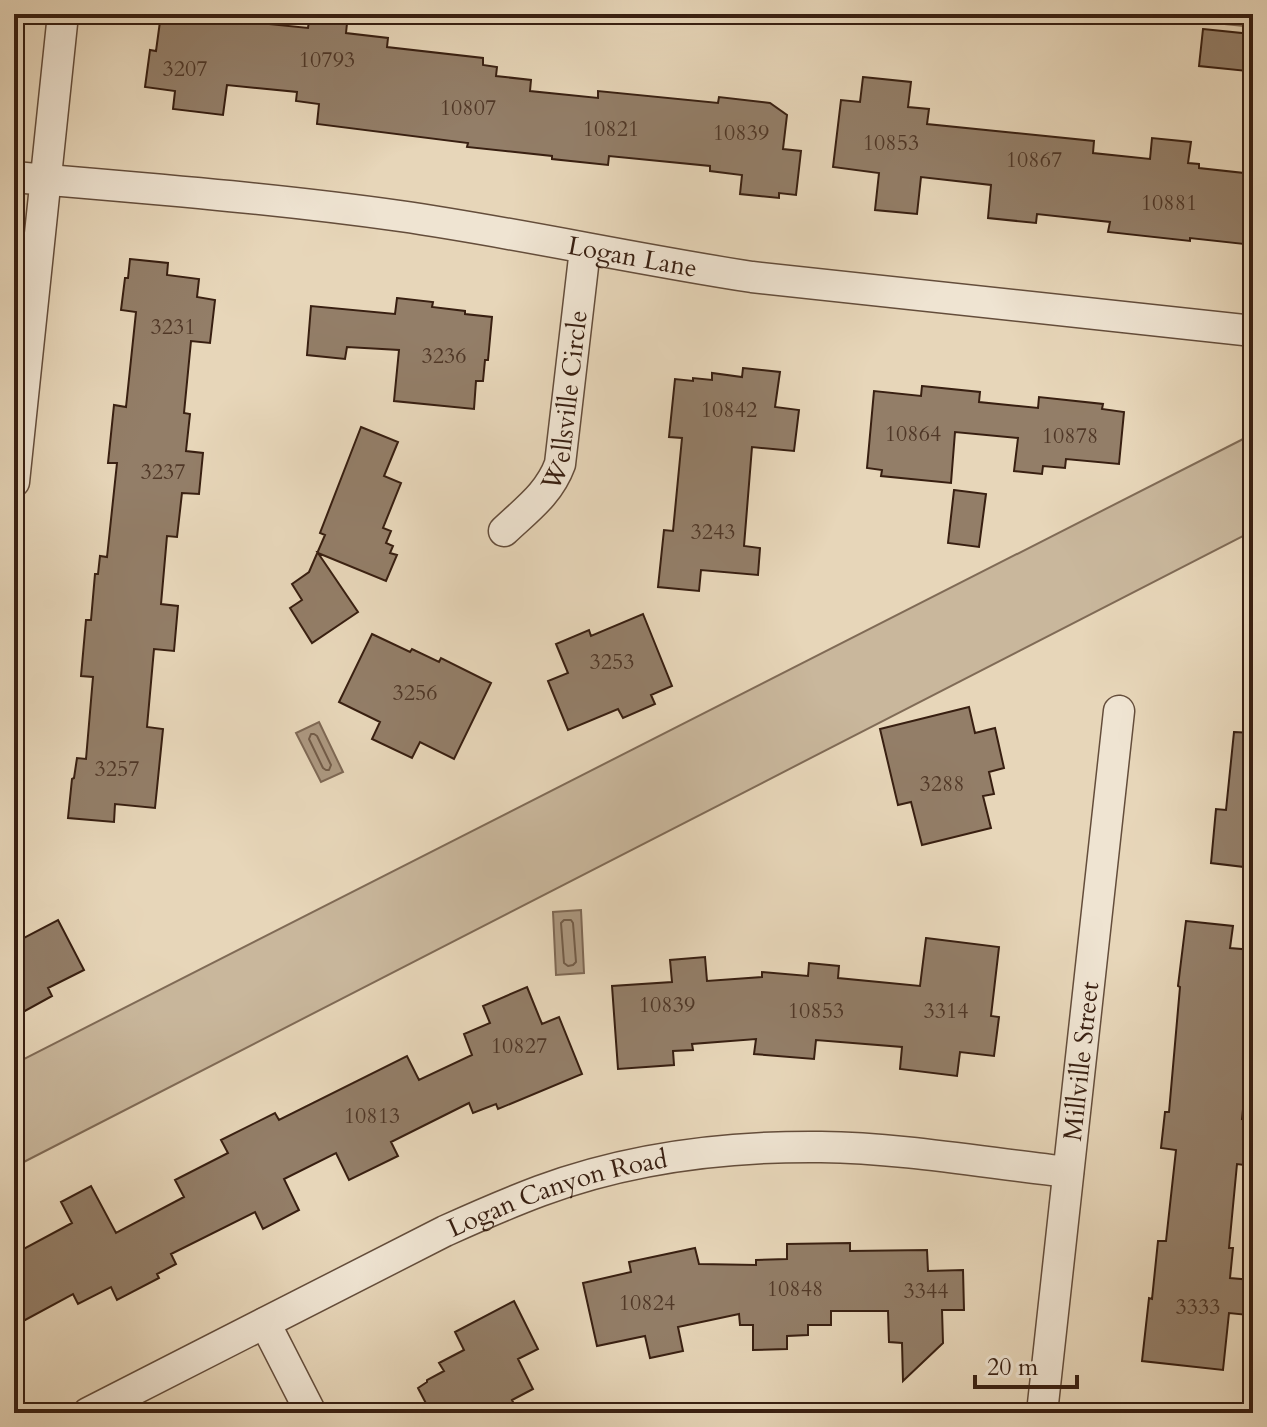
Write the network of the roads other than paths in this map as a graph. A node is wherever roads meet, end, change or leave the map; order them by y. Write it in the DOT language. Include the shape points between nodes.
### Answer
graph roads {
  1 [pos="63,14"];
  2 [pos="14,177"];
  3 [pos="46,179"];
  4 [pos="585,249"];
  5 [pos="1253,331"];
  6 [pos="14,482"];
  7 [pos="504,531"];
  8 [pos="1119,711"];
  9 [pos="1068,1172"];
  10 [pos="265,1323"];
  11 [pos="88,1413"];
  12 [pos="311,1413"];
  13 [pos="1042,1413"];
  1 -- 3 [label="street"];
  2 -- 3 [label="street, Logan Lane"];
  3 -- 4 [label="street, Logan Lane" via="343,209"];
  3 -- 6 [label="street"];
  4 -- 5 [label="street, Logan Lane" via="752,277"];
  4 -- 7 [label="street, Wellsville Circle" via="560,464 546,491"];
  8 -- 9 [label="street, Millville Street"];
  9 -- 10 [label="street, Logan Canyon Road" via="823,1147 763,1147 645,1162 493,1209"];
  9 -- 13 [label="street, Millville Street"];
  10 -- 11 [label="street, Logan Canyon Road"];
  10 -- 12 [label="street"];
}
